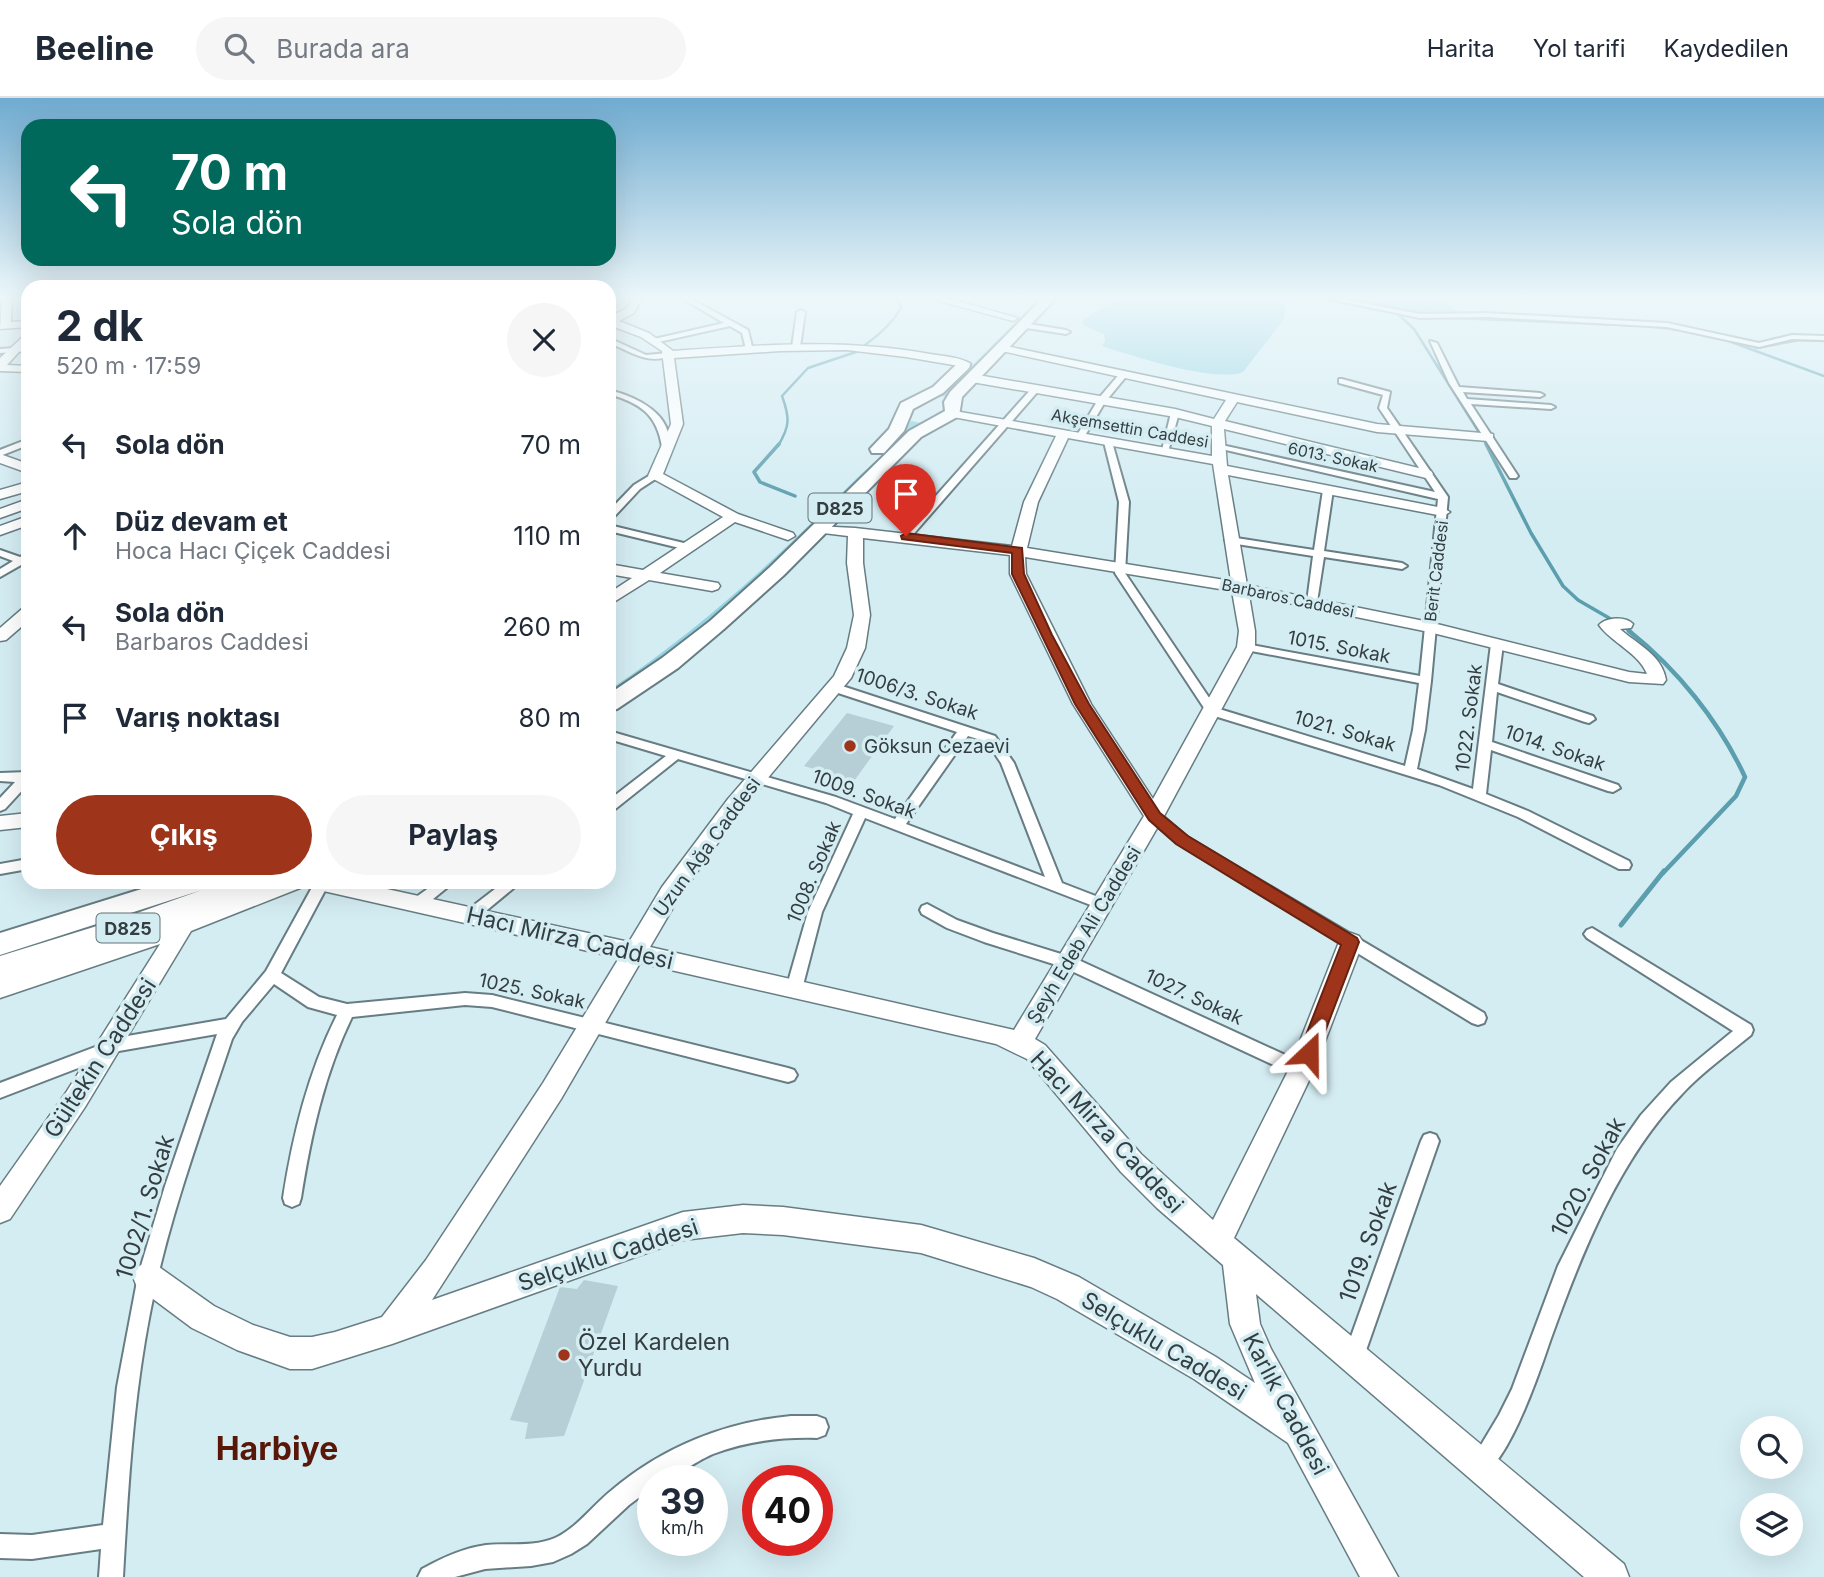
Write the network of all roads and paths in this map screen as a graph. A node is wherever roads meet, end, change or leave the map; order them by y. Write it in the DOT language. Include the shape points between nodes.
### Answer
graph roads {
  1 [pos="670,368"];
  2 [pos="955,368"];
  3 [pos="971,368"];
  4 [pos="972,368"];
  5 [pos="1100,368"];
  6 [pos="1447,368"];
  7 [pos="968,371"];
  8 [pos="1125,373"];
  9 [pos="1342,381"];
  10 [pos="1036,389"];
  11 [pos="1458,389"];
  12 [pos="616,395"];
  13 [pos="1540,395"];
  14 [pos="1233,398"];
  15 [pos="1103,400"];
  16 [pos="1466,401"];
  17 [pos="910,406"];
  18 [pos="1550,407"];
  19 [pos="948,413"];
  20 [pos="1175,413"];
  21 [pos="1219,423"];
  22 [pos="1007,424"];
  23 [pos="1398,431"];
  24 [pos="1072,436"];
  25 [pos="1488,437"];
  26 [pos="1108,442"];
  27 [pos="21,447"];
  28 [pos="666,447"];
  29 [pos="1164,452"];
  30 [pos="1218,459"];
  31 [pos="2,460"];
  32 [pos="21,467"];
  33 [pos="1426,474"];
  34 [pos="655,476"];
  35 [pos="1513,476"];
  36 [pos="21,488"];
  37 [pos="1328,490"];
  38 [pos="0,495"];
  39 [pos="1443,497"];
  40 [pos="21,506"];
  41 [pos="616,510"];
  42 [pos="1443,512"];
  43 [pos="0,514"];
  44 [pos="733,517"];
  45 [pos="21,523"];
  46 [pos="820,529"];
  47 [pos="616,530"];
  48 [pos="0,531"];
  49 [pos="855,532"];
  50 [pos="788,536"];
  51 [pos="906,536"];
  52 [pos="1230,540"];
  53 [pos="688,547"];
  54 [pos="1018,550"];
  55 [pos="1,554"];
  56 [pos="1319,554"];
  57 [pos="21,557"];
  58 [pos="21,561"];
  59 [pos="1118,565"];
  60 [pos="1402,566"];
  61 [pos="616,570"];
  62 [pos="0,574"];
  63 [pos="647,575"];
  64 [pos="712,586"];
  65 [pos="1238,587"];
  66 [pos="616,595"];
  67 [pos="1312,602"];
  68 [pos="21,610"];
  69 [pos="1625,624"];
  70 [pos="8,627"];
  71 [pos="1430,629"];
  72 [pos="665,644"];
  73 [pos="1497,644"];
  74 [pos="1246,647"];
  75 [pos="648,656"];
  76 [pos="616,679"];
  77 [pos="1425,681"];
  78 [pos="1492,686"];
  79 [pos="836,688"];
  80 [pos="616,699"];
  81 [pos="1212,710"];
  82 [pos="1589,719"];
  83 [pos="966,729"];
  84 [pos="616,737"];
  85 [pos="1485,744"];
  86 [pos="675,755"];
  87 [pos="1410,771"];
  88 [pos="0,777"];
  89 [pos="21,777"];
  90 [pos="756,779"];
  91 [pos="21,783"];
  92 [pos="1613,788"];
  93 [pos="1479,795"];
  94 [pos="616,801"];
  95 [pos="0,806"];
  96 [pos="861,811"];
  97 [pos="1154,816"];
  98 [pos="21,821"];
  99 [pos="0,823"];
  100 [pos="898,825"];
  101 [pos="21,865"];
  102 [pos="1624,865"];
  103 [pos="0,869"];
  104 [pos="1057,888"];
  105 [pos="234,889"];
  106 [pos="260,889"];
  107 [pos="317,889"];
  108 [pos="352,889"];
  109 [pos="437,889"];
  110 [pos="504,889"];
  111 [pos="152,890"];
  112 [pos="192,904"];
  113 [pos="417,904"];
  114 [pos="1101,904"];
  115 [pos="927,910"];
  116 [pos="470,916"];
  117 [pos="1592,934"];
  118 [pos="1350,942"];
  119 [pos="0,944"];
  120 [pos="634,953"];
  121 [pos="1068,962"];
  122 [pos="0,968"];
  123 [pos="272,975"];
  124 [pos="0,988"];
  125 [pos="794,989"];
  126 [pos="346,1011"];
  127 [pos="1478,1018"];
  128 [pos="230,1024"];
  129 [pos="591,1025"];
  130 [pos="1020,1042"];
  131 [pos="109,1048"];
  132 [pos="1301,1070"];
  133 [pos="788,1075"];
  134 [pos="0,1091"];
  135 [pos="1430,1141"];
  136 [pos="292,1198"];
  137 [pos="0,1210"];
  138 [pos="1227,1251"];
  139 [pos="148,1277"];
  140 [pos="392,1329"];
  141 [pos="1353,1359"];
  142 [pos="817,1427"];
  143 [pos="1300,1432"];
  144 [pos="1479,1467"];
  145 [pos="114,1535"];
  146 [pos="0,1546"];
  147 [pos="111,1577"];
  148 [pos="429,1577"];
  149 [pos="1380,1577"];
  150 [pos="1611,1577"];
  1 -- 28 [label="street" via="677,420"];
  2 -- 7 [label="street"];
  3 -- 7 [label="highway, D825"];
  4 -- 7 [label="highway, D825"];
  5 -- 8 [label="street"];
  6 -- 11 [label="street"];
  7 -- 10 [label="street"];
  7 -- 17 [label="highway, D825"];
  7 -- 19 [label="highway, D825"];
  8 -- 14 [label="street"];
  8 -- 15 [label="street"];
  9 -- 23 [label="street, Berit Caddesi" via="1385,391 1382,408"];
  10 -- 15 [label="street"];
  10 -- 22 [label="street"];
  11 -- 13 [label="street"];
  11 -- 16 [label="street"];
  12 -- 28 [label="street" via="656,415 666,435"];
  14 -- 21 [label="street"];
  14 -- 23 [label="street"];
  15 -- 20 [label="street"];
  15 -- 24 [label="street"];
  16 -- 18 [label="street"];
  16 -- 25 [label="street"];
  17 -- 19 [label="highway" via="916,419"];
  17 -- 50 [label="highway, D825" via="891,436"];
  19 -- 22 [label="street, Akşemsettin Caddesi"];
  19 -- 46 [label="highway, D825" via="915,434"];
  20 -- 21 [label="street"];
  20 -- 29 [label="street"];
  21 -- 30 [label="street"];
  21 -- 33 [label="street"];
  22 -- 24 [label="street, Akşemsettin Caddesi"];
  22 -- 51 [label="street"];
  23 -- 25 [label="street"];
  23 -- 33 [label="street, Berit Caddesi"];
  24 -- 26 [label="street, Akşemsettin Caddesi"];
  24 -- 54 [label="street" via="1043,470"];
  25 -- 35 [label="street"];
  26 -- 29 [label="street, Akşemsettin Caddesi"];
  26 -- 59 [label="street" via="1124,502"];
  27 -- 31 [label="street"];
  28 -- 34 [label="street"];
  29 -- 30 [label="street, Akşemsettin Caddesi"];
  30 -- 37 [label="street, Akşemsettin Caddesi"];
  30 -- 39 [label="street, 6013. Sokak"];
  30 -- 52 [label="street"];
  31 -- 32 [label="street"];
  33 -- 39 [label="street, Berit Caddesi"];
  34 -- 41 [label="street"];
  34 -- 44 [label="street"];
  36 -- 38 [label="street"];
  37 -- 42 [label="street, Akşemsettin Caddesi"];
  37 -- 56 [label="street"];
  39 -- 42 [label="street, Berit Caddesi"];
  40 -- 43 [label="street"];
  42 -- 71 [label="street, Berit Caddesi"];
  44 -- 50 [label="street"];
  44 -- 53 [label="street"];
  45 -- 48 [label="street"];
  46 -- 49 [label="street, Barbaros Caddesi"];
  46 -- 80 [label="highway, D825" via="718,625"];
  47 -- 53 [label="street"];
  49 -- 51 [label="street, Barbaros Caddesi"];
  49 -- 79 [label="street, Uzun Ağa Caddesi" via="862,615 848,668"];
  50 -- 72 [label="highway, D825"];
  51 -- 54 [label="street, Barbaros Caddesi"];
  52 -- 56 [label="street"];
  52 -- 65 [label="street"];
  53 -- 63 [label="street"];
  54 -- 59 [label="street, Barbaros Caddesi"];
  54 -- 97 [label="street" via="1018,574 1046,635 1082,704"];
  55 -- 57 [label="street"];
  56 -- 60 [label="street"];
  56 -- 67 [label="street"];
  58 -- 62 [label="street"];
  59 -- 65 [label="street, Barbaros Caddesi"];
  59 -- 81 [label="street" via="1124,582"];
  61 -- 63 [label="street"];
  63 -- 64 [label="street"];
  63 -- 66 [label="street"];
  65 -- 67 [label="street, Barbaros Caddesi"];
  65 -- 74 [label="street"];
  67 -- 71 [label="street, Barbaros Caddesi"];
  68 -- 70 [label="street"];
  69 -- 73 [label="street, Barbaros Caddesi" via="1607,625 1648,661 1657,680"];
  71 -- 73 [label="street, Barbaros Caddesi"];
  71 -- 77 [label="street, Berit Caddesi"];
  73 -- 78 [label="street, 1022. Sokak"];
  74 -- 77 [label="street, 1015. Sokak"];
  74 -- 81 [label="street, Şeyh Edeb Ali Caddesi"];
  75 -- 76 [label="highway"];
  77 -- 87 [label="street, Berit Caddesi"];
  78 -- 82 [label="street"];
  78 -- 85 [label="street, 1022. Sokak"];
  79 -- 83 [label="street, 1006/3. Sokak"];
  79 -- 90 [label="street, Uzun Ağa Caddesi"];
  81 -- 87 [label="street, 1021. Sokak"];
  81 -- 97 [label="street, Şeyh Edeb Ali Caddesi"];
  83 -- 100 [label="street"];
  83 -- 104 [label="street, 1006/3. Sokak" via="991,739 1002,754"];
  84 -- 86 [label="street, 1009. Sokak"];
  85 -- 92 [label="street, 1014. Sokak"];
  85 -- 93 [label="street, 1022. Sokak"];
  86 -- 90 [label="street, 1009. Sokak"];
  86 -- 94 [label="street"];
  87 -- 93 [label="street, 1021. Sokak"];
  88 -- 89 [label="street"];
  90 -- 96 [label="street, 1009. Sokak"];
  90 -- 120 [label="street, Uzun Ağa Caddesi" via="670,893"];
  91 -- 95 [label="street"];
  93 -- 102 [label="street, 1021. Sokak"];
  96 -- 100 [label="street, 1009. Sokak"];
  96 -- 125 [label="street, 1008. Sokak" via="815,912"];
  97 -- 114 [label="street, Şeyh Edeb Ali Caddesi"];
  97 -- 118 [label="street" via="1182,840"];
  98 -- 99 [label="street"];
  100 -- 104 [label="street, 1009. Sokak"];
  101 -- 103 [label="street"];
  104 -- 114 [label="street, 1009. Sokak"];
  105 -- 112 [label="highway, D825"];
  106 -- 112 [label="street"];
  107 -- 123 [label="street, 1002/1. Sokak"];
  108 -- 113 [label="street, Hacı Mirza Caddesi"];
  109 -- 113 [label="street"];
  110 -- 116 [label="street"];
  111 -- 112 [label="highway, D825"];
  111 -- 119 [label="highway, D825"];
  112 -- 122 [label="highway, D825"];
  112 -- 124 [label="street" via="100,957"];
  112 -- 131 [label="street, Gültekin Caddesi"];
  113 -- 116 [label="street, Hacı Mirza Caddesi"];
  114 -- 121 [label="street, Şeyh Edeb Ali Caddesi"];
  115 -- 121 [label="street, 1027. Sokak" via="989,938"];
  116 -- 120 [label="street, Hacı Mirza Caddesi"];
  117 -- 144 [label="street, 1020. Sokak" via="1745,1031 1677,1087 1623,1155 1565,1273 1521,1393"];
  118 -- 127 [label="street"];
  118 -- 132 [label="street"];
  120 -- 125 [label="street, Hacı Mirza Caddesi"];
  120 -- 129 [label="street, Uzun Ağa Caddesi"];
  121 -- 130 [label="street, Şeyh Edeb Ali Caddesi"];
  121 -- 132 [label="street, 1027. Sokak"];
  123 -- 126 [label="street, 1025. Sokak" via="314,1002"];
  123 -- 128 [label="street, 1002/1. Sokak"];
  125 -- 130 [label="street, Hacı Mirza Caddesi"];
  126 -- 129 [label="street, 1025. Sokak" via="465,999 519,1006"];
  126 -- 136 [label="street" via="316,1079"];
  128 -- 131 [label="street"];
  128 -- 139 [label="street, 1002/1. Sokak"];
  129 -- 133 [label="street, 1025. Sokak"];
  129 -- 140 [label="street, Uzun Ağa Caddesi" via="436,1270"];
  130 -- 138 [label="street, Hacı Mirza Caddesi" via="1036,1052 1140,1172"];
  131 -- 134 [label="street"];
  131 -- 137 [label="street, Gültekin Caddesi"];
  132 -- 138 [label="street"];
  135 -- 141 [label="street, 1019. Sokak"];
  138 -- 141 [label="street, Hacı Mirza Caddesi"];
  138 -- 143 [label="street, Karlık Caddesi" via="1245,1324"];
  139 -- 140 [label="street, Selçuklu Caddesi" via="203,1317 290,1353 335,1348"];
  139 -- 145 [label="street, 1002/1. Sokak" via="125,1415"];
  140 -- 143 [label="street, Selçuklu Caddesi" via="683,1226 743,1219 783,1221 921,1239 1034,1273 1117,1315"];
  141 -- 144 [label="street, Hacı Mirza Caddesi"];
  142 -- 148 [label="street" via="789,1425 715,1443 650,1474 562,1547 530,1555 476,1559"];
  143 -- 149 [label="street, Karlık Caddesi"];
  144 -- 150 [label="street, Hacı Mirza Caddesi"];
  145 -- 146 [label="street" via="44,1546"];
  145 -- 147 [label="street, 1002/1. Sokak"];
}
